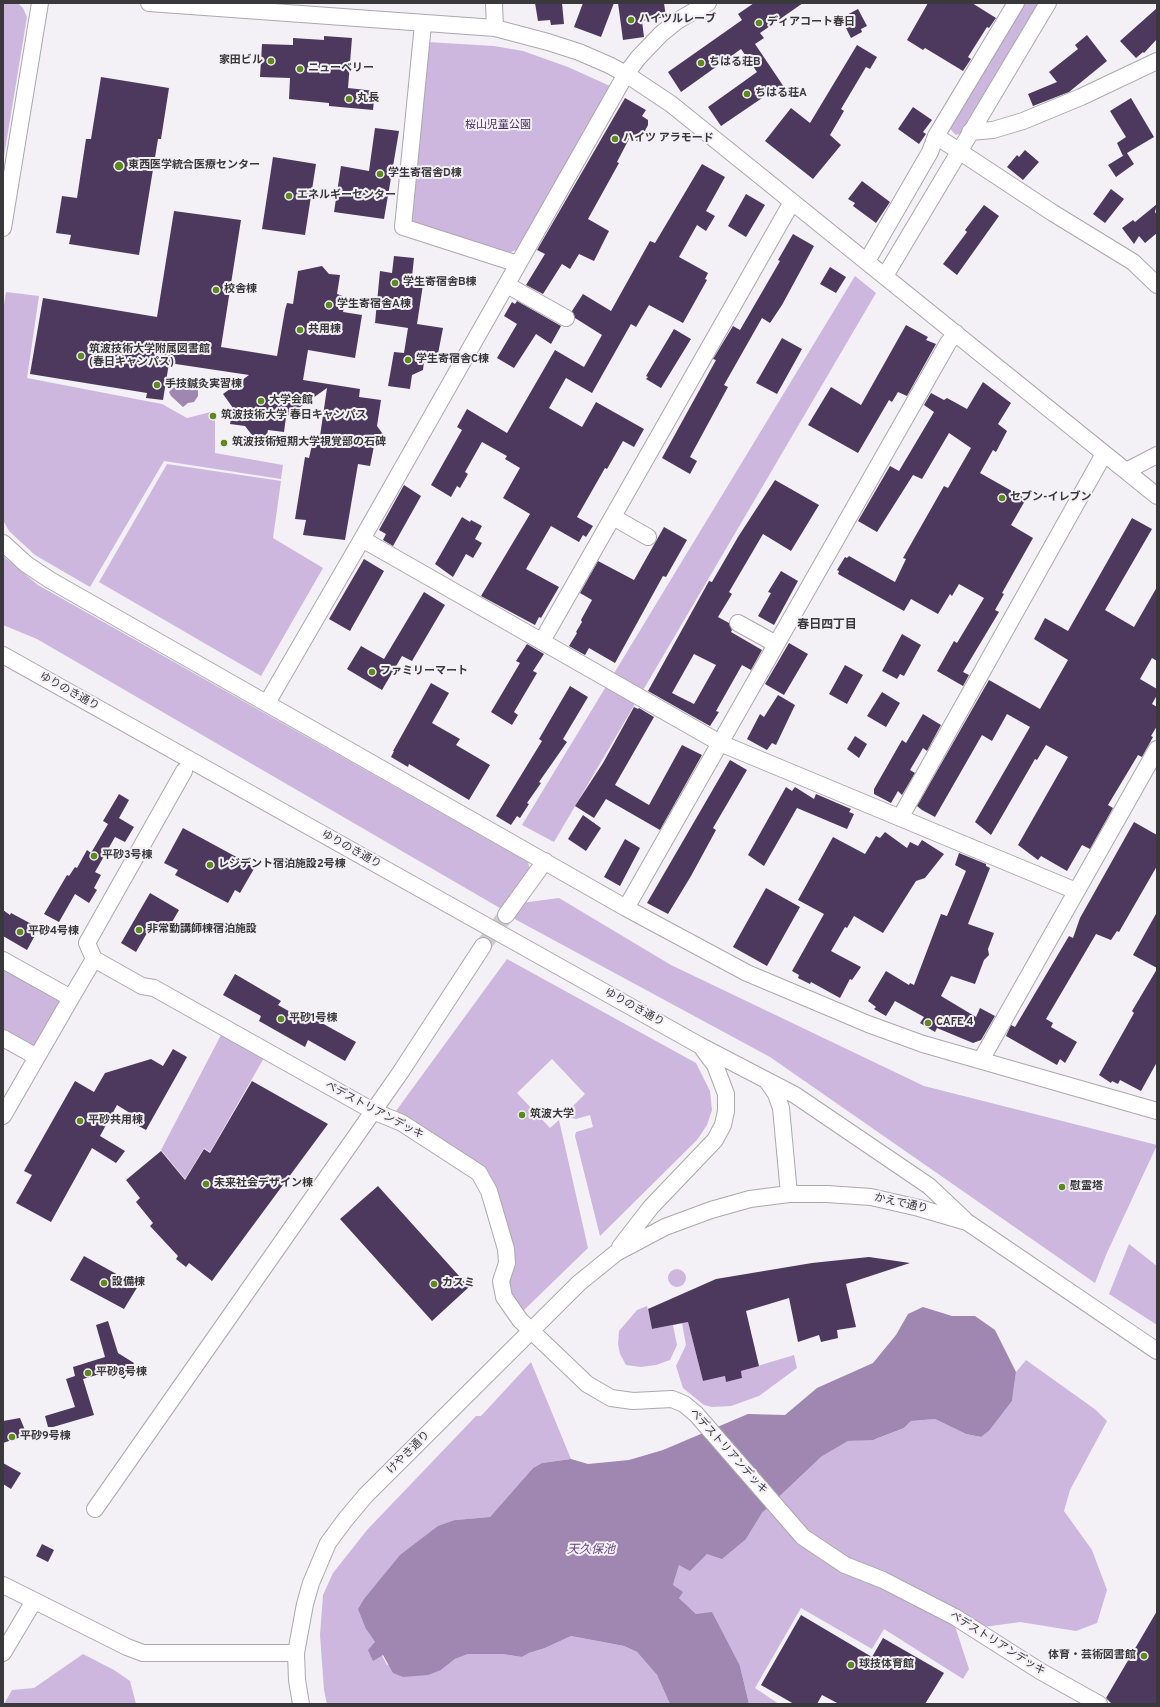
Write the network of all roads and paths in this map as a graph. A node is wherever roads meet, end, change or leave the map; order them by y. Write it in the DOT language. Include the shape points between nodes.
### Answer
graph roads {
  1 [pos="40,3"];
  2 [pos="149,3"];
  3 [pos="494,3"];
  4 [pos="708,3"];
  5 [pos="1016,3"];
  6 [pos="1048,3"];
  7 [pos="423,24"];
  8 [pos="495,28"];
  9 [pos="1157,61"];
  10 [pos="626,74"];
  11 [pos="970,132"];
  12 [pos="936,136"];
  13 [pos="959,150"];
  14 [pos="792,202"];
  15 [pos="3,228"];
  16 [pos="866,261"];
  17 [pos="518,264"];
  18 [pos="885,276"];
  19 [pos="507,284"];
  20 [pos="1157,285"];
  21 [pos="566,318"];
  22 [pos="956,333"];
  23 [pos="1104,454"];
  24 [pos="1157,455"];
  25 [pos="1126,471"];
  26 [pos="1157,496"];
  27 [pos="613,517"];
  28 [pos="648,537"];
  29 [pos="362,540"];
  30 [pos="3,544"];
  31 [pos="738,623"];
  32 [pos="542,641"];
  33 [pos="776,644"];
  34 [pos="3,655"];
  35 [pos="267,703"];
  36 [pos="720,743"];
  37 [pos="1157,749"];
  38 [pos="184,771"];
  39 [pos="900,818"];
  40 [pos="545,861"];
  41 [pos="1076,891"];
  42 [pos="626,908"];
  43 [pos="506,915"];
  44 [pos="483,946"];
  45 [pos="94,959"];
  46 [pos="3,960"];
  47 [pos="71,998"];
  48 [pos="3,1038"];
  49 [pos="699,1045"];
  50 [pos="38,1057"];
  51 [pos="981,1060"];
  52 [pos="767,1081"];
  53 [pos="373,1111"];
  54 [pos="1157,1111"];
  55 [pos="3,1116"];
  56 [pos="789,1194"];
  57 [pos="967,1222"];
  58 [pos="616,1253"];
  59 [pos="531,1331"];
  60 [pos="1157,1351"];
  61 [pos="94,1509"];
  62 [pos="3,1585"];
  63 [pos="34,1601"];
  64 [pos="3,1653"];
  65 [pos="296,1653"];
  66 [pos="301,1704"];
  67 [pos="1099,1704"];
  1 -- 15 [label="street"];
  2 -- 7 [label="street"];
  3 -- 8 [label="street"];
  4 -- 10 [label="street" via="677,21 661,34"];
  5 -- 12 [label="street"];
  6 -- 11 [label="street"];
  7 -- 8 [label="street"];
  7 -- 17 [label="street" via="404,227"];
  8 -- 10 [label="street" via="579,52"];
  9 -- 11 [label="street" via="1023,121 993,130"];
  10 -- 14 [label="street" via="671,104"];
  10 -- 17 [label="street"];
  11 -- 13 [label="street"];
  12 -- 13 [label="street"];
  12 -- 16 [label="street" via="930,152"];
  13 -- 18 [label="street"];
  13 -- 20 [label="street" via="1053,213 1133,262"];
  14 -- 16 [label="street"];
  14 -- 27 [label="street"];
  16 -- 18 [label="street"];
  17 -- 19 [label="street"];
  18 -- 22 [label="street"];
  19 -- 21 [label="street"];
  19 -- 29 [label="street"];
  22 -- 23 [label="street"];
  22 -- 33 [label="street"];
  23 -- 25 [label="street"];
  23 -- 39 [label="street"];
  24 -- 25 [label="street"];
  25 -- 26 [label="street"];
  27 -- 28 [label="street"];
  27 -- 32 [label="street"];
  29 -- 32 [label="street"];
  29 -- 35 [label="street"];
  30 -- 35 [label="street" via="50,580"];
  31 -- 33 [label="street"];
  32 -- 36 [label="street"];
  33 -- 36 [label="street"];
  34 -- 49 [label="street, ゆりのき通り"];
  35 -- 40 [label="street"];
  36 -- 39 [label="street"];
  36 -- 42 [label="street"];
  37 -- 41 [label="street"];
  38 -- 45 [label="street" via="87,943"];
  39 -- 41 [label="street"];
  40 -- 42 [label="street"];
  40 -- 43 [label="street"];
  41 -- 51 [label="street"];
  42 -- 51 [label="street" via="747,973 802,997 923,1044"];
  44 -- 53 [label="street"];
  45 -- 47 [label="street"];
  45 -- 53 [label="street, ペデストリアンデッキ" via="142,986 154,988"];
  46 -- 47 [label="street"];
  47 -- 50 [label="street"];
  48 -- 50 [label="street"];
  49 -- 52 [label="street"];
  49 -- 58 [label="street" via="715,1065 726,1094 724,1125 715,1140 651,1207"];
  50 -- 55 [label="street"];
  51 -- 54 [label="street"];
  52 -- 56 [label="street" via="776,1094 781,1108"];
  52 -- 57 [label="street" via="795,1095 929,1186"];
  53 -- 59 [label="street, ペデストリアンデッキ" via="402,1123 479,1173 489,1191 506,1248 507,1263 501,1281 504,1297"];
  53 -- 61 [label="street"];
  56 -- 57 [label="street, かえで通り" via="871,1197"];
  56 -- 58 [label="street, かえで通り" via="750,1199 711,1210 665,1227"];
  57 -- 60 [label="street, かえで通り"];
  58 -- 59 [label="street, けやき通り" via="580,1283"];
  59 -- 65 [label="street, けやき通り" via="366,1495 328,1543 311,1583 300,1624"];
  59 -- 67 [label="street, ペデストリアンデッキ" via="587,1384 611,1398 672,1399 684,1404 696,1414 803,1537 846,1565 883,1580 955,1617 1040,1671"];
  62 -- 63 [label="street"];
  63 -- 64 [label="street"];
  63 -- 65 [label="street" via="143,1653"];
  65 -- 66 [label="street, けやき通り"];
}
